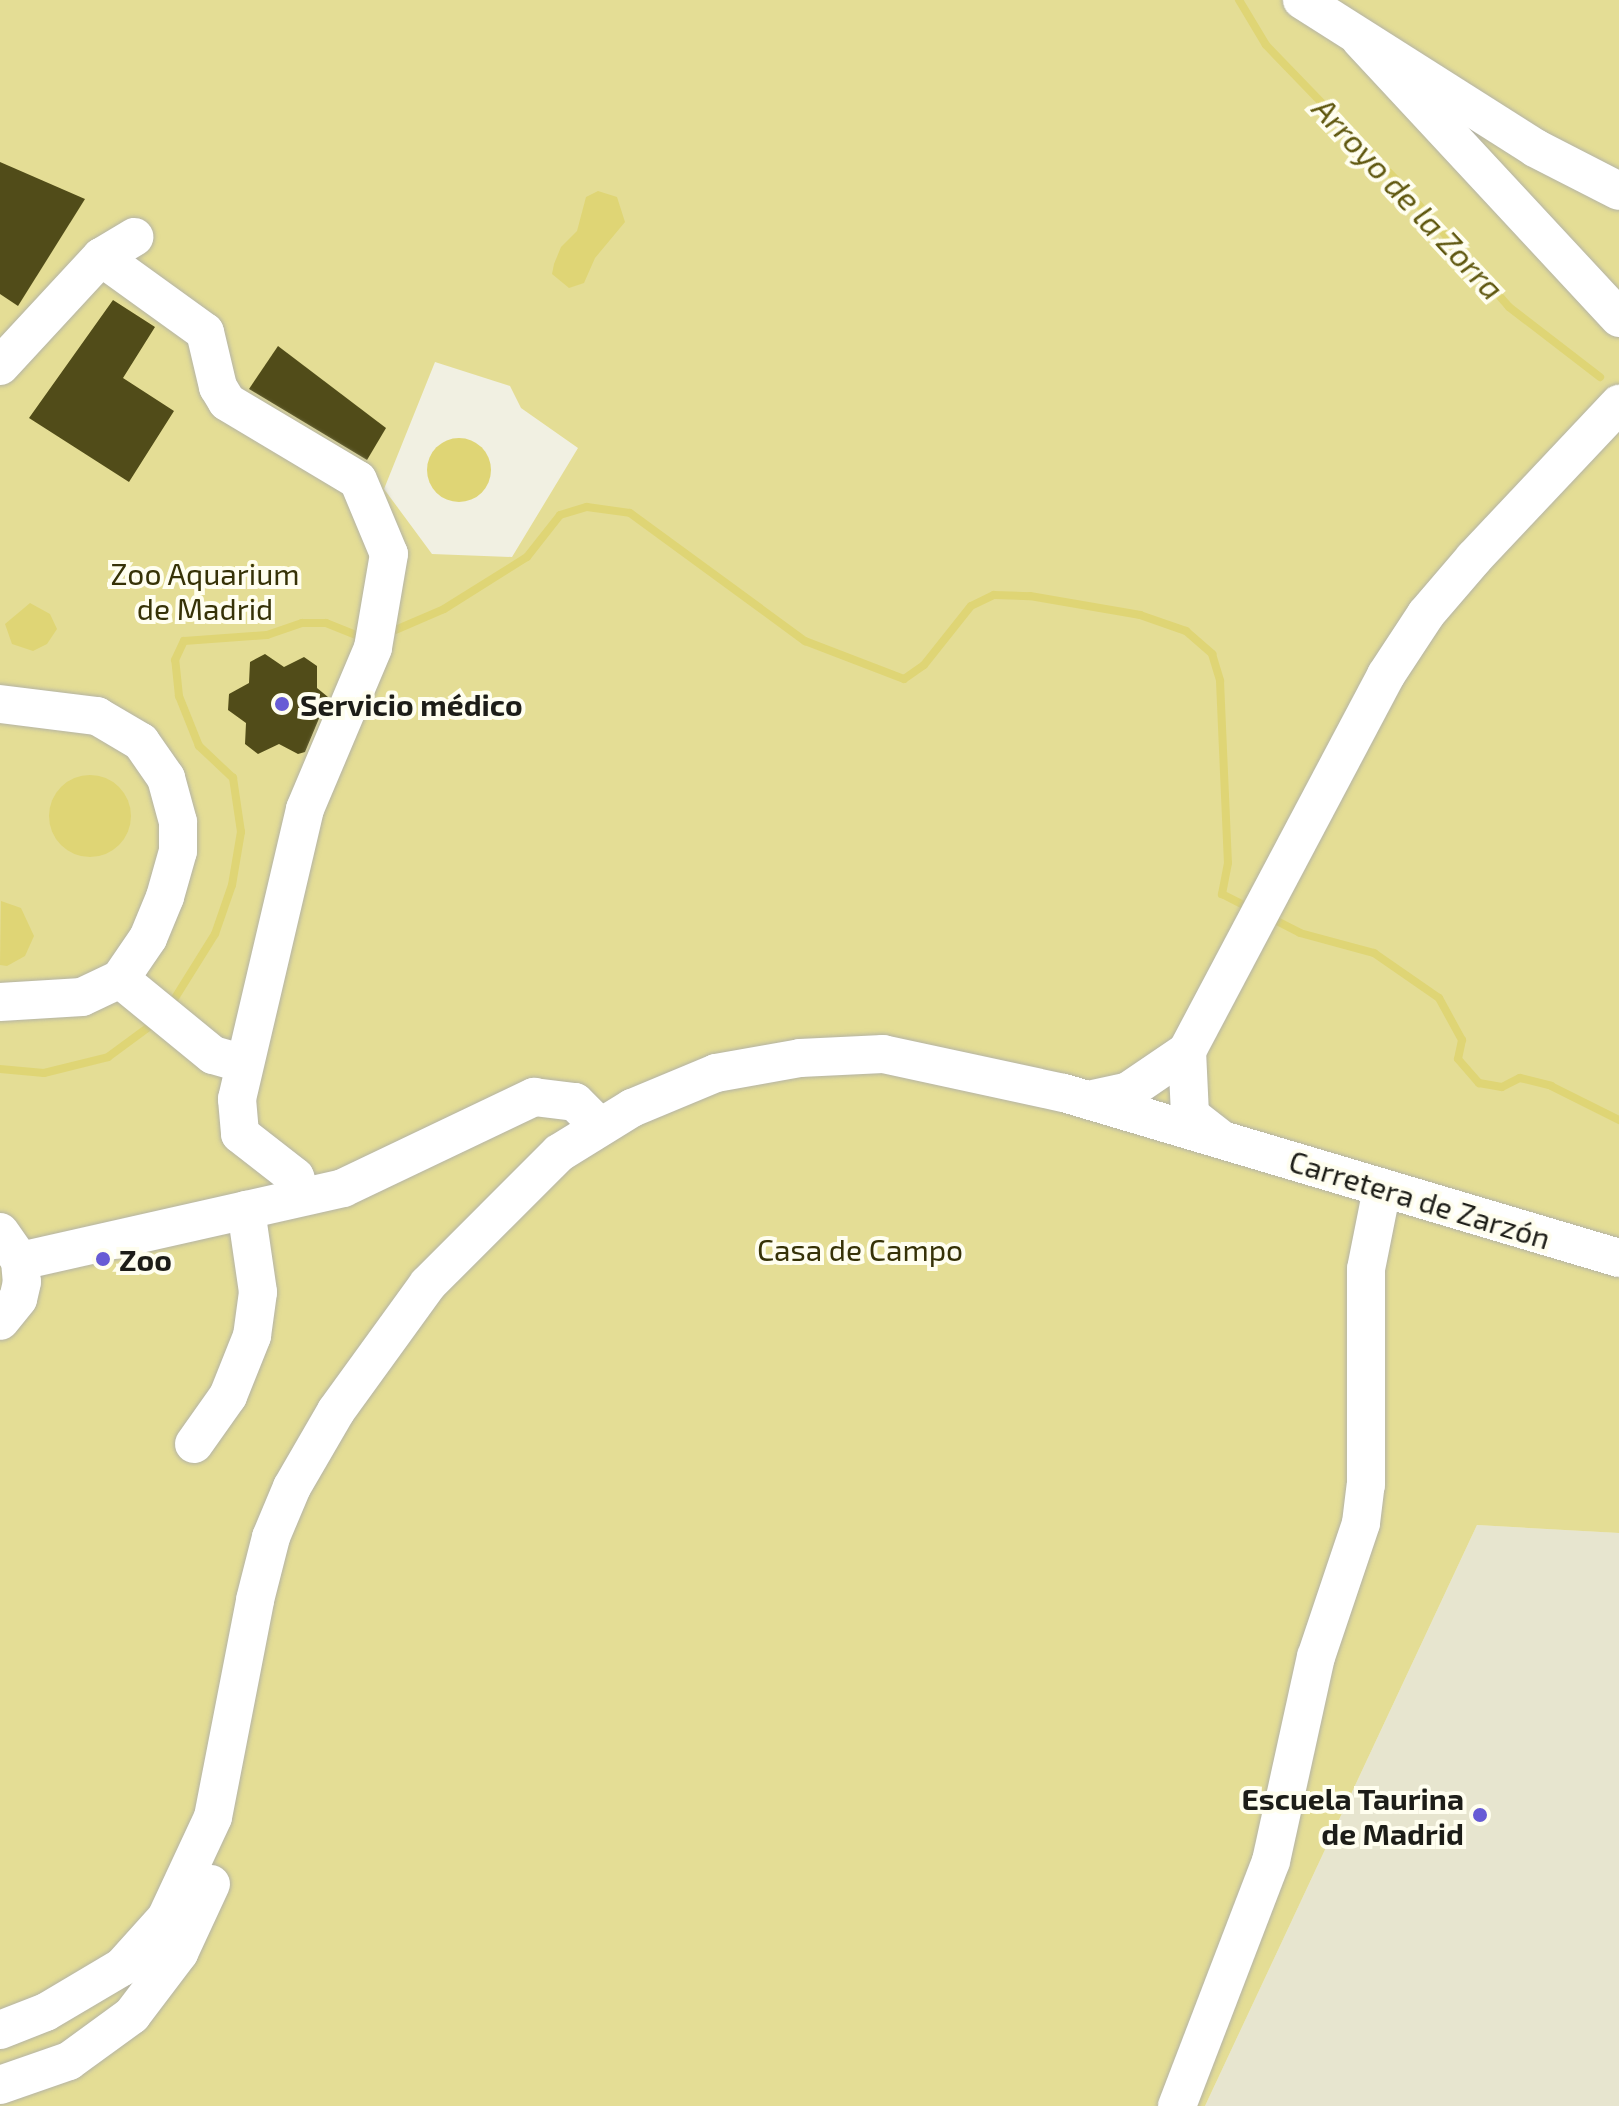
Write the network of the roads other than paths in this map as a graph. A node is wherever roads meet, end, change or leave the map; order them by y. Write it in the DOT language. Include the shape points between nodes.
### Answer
graph roads {
  1 [pos="1302,0"];
  2 [pos="1360,39"];
  3 [pos="1619,191"];
  4 [pos="134,237"];
  5 [pos="101,257"];
  6 [pos="1619,318"];
  7 [pos="0,366"];
  8 [pos="1619,404"];
  9 [pos="0,704"];
  10 [pos="120,979"];
  11 [pos="0,1002"];
  12 [pos="1180,1058"];
  13 [pos="244,1064"];
  14 [pos="1088,1100"];
  15 [pos="1162,1121"];
  16 [pos="598,1125"];
  17 [pos="1221,1139"];
  18 [pos="1382,1189"];
  19 [pos="302,1196"];
  20 [pos="246,1210"];
  21 [pos="10,1246"];
  22 [pos="1619,1258"];
  23 [pos="0,1321"];
  24 [pos="194,1444"];
  25 [pos="245,1665"];
  26 [pos="46,2012"];
  27 [pos="0,2030"];
  28 [pos="69,2061"];
  29 [pos="0,2085"];
  30 [pos="1177,2106"];
  1 -- 2 [label="street"];
  2 -- 3 [label="street" via="1535,148"];
  2 -- 6 [label="street"];
  4 -- 5 [label="street"];
  5 -- 7 [label="street"];
  5 -- 13 [label="street" via="205,332 218,387 227,402 358,480 389,554 373,648 305,809"];
  8 -- 12 [label="street" via="1426,614 1386,675"];
  9 -- 10 [label="street" via="97,716 141,742 166,778 178,822 178,851 148,938"];
  10 -- 11 [label="street" via="82,997"];
  10 -- 13 [label="street" via="213,1055"];
  12 -- 14 [label="street, Carretera de Zarzón" via="1127,1092"];
  12 -- 15 [label="street" via="1154,1103"];
  12 -- 17 [label="street, Carretera de Zarzón" via="1190,1115"];
  13 -- 19 [label="street" via="237,1099 240,1134 295,1177"];
  14 -- 15 [label="street, Carretera de Zarzón"];
  14 -- 16 [label="street, Carretera de Zarzón" via="989,1073 883,1054 800,1058 716,1073"];
  15 -- 17 [label="street, Carretera de Zarzón"];
  16 -- 19 [label="street" via="575,1102 534,1097 363,1181"];
  16 -- 25 [label="street, Carretera de Zarzón" via="559,1153 428,1284 336,1411 292,1487 271,1537"];
  17 -- 18 [label="street, Carretera de Zarzón"];
  18 -- 22 [label="street, Carretera de Zarzón"];
  18 -- 30 [label="street" via="1366,1269 1366,1485 1361,1523 1316,1657 1271,1861"];
  19 -- 20 [label="street"];
  20 -- 21 [label="street"];
  20 -- 24 [label="street" via="258,1292 252,1336 228,1396"];
  21 -- 23 [label="street" via="18,1299"];
  25 -- 26 [label="street, Carretera de Zarzón" via="213,1817 166,1918 122,1967"];
  25 -- 28 [label="street, Carretera de Zarzón" via="240,1752 220,1866 161,1982 132,2015"];
  26 -- 27 [label="street, Carretera de Zarzón"];
  26 -- 28 [label="street" via="71,2012 78,2020 79,2041"];
  28 -- 29 [label="street, Carretera de Zarzón"];
}
